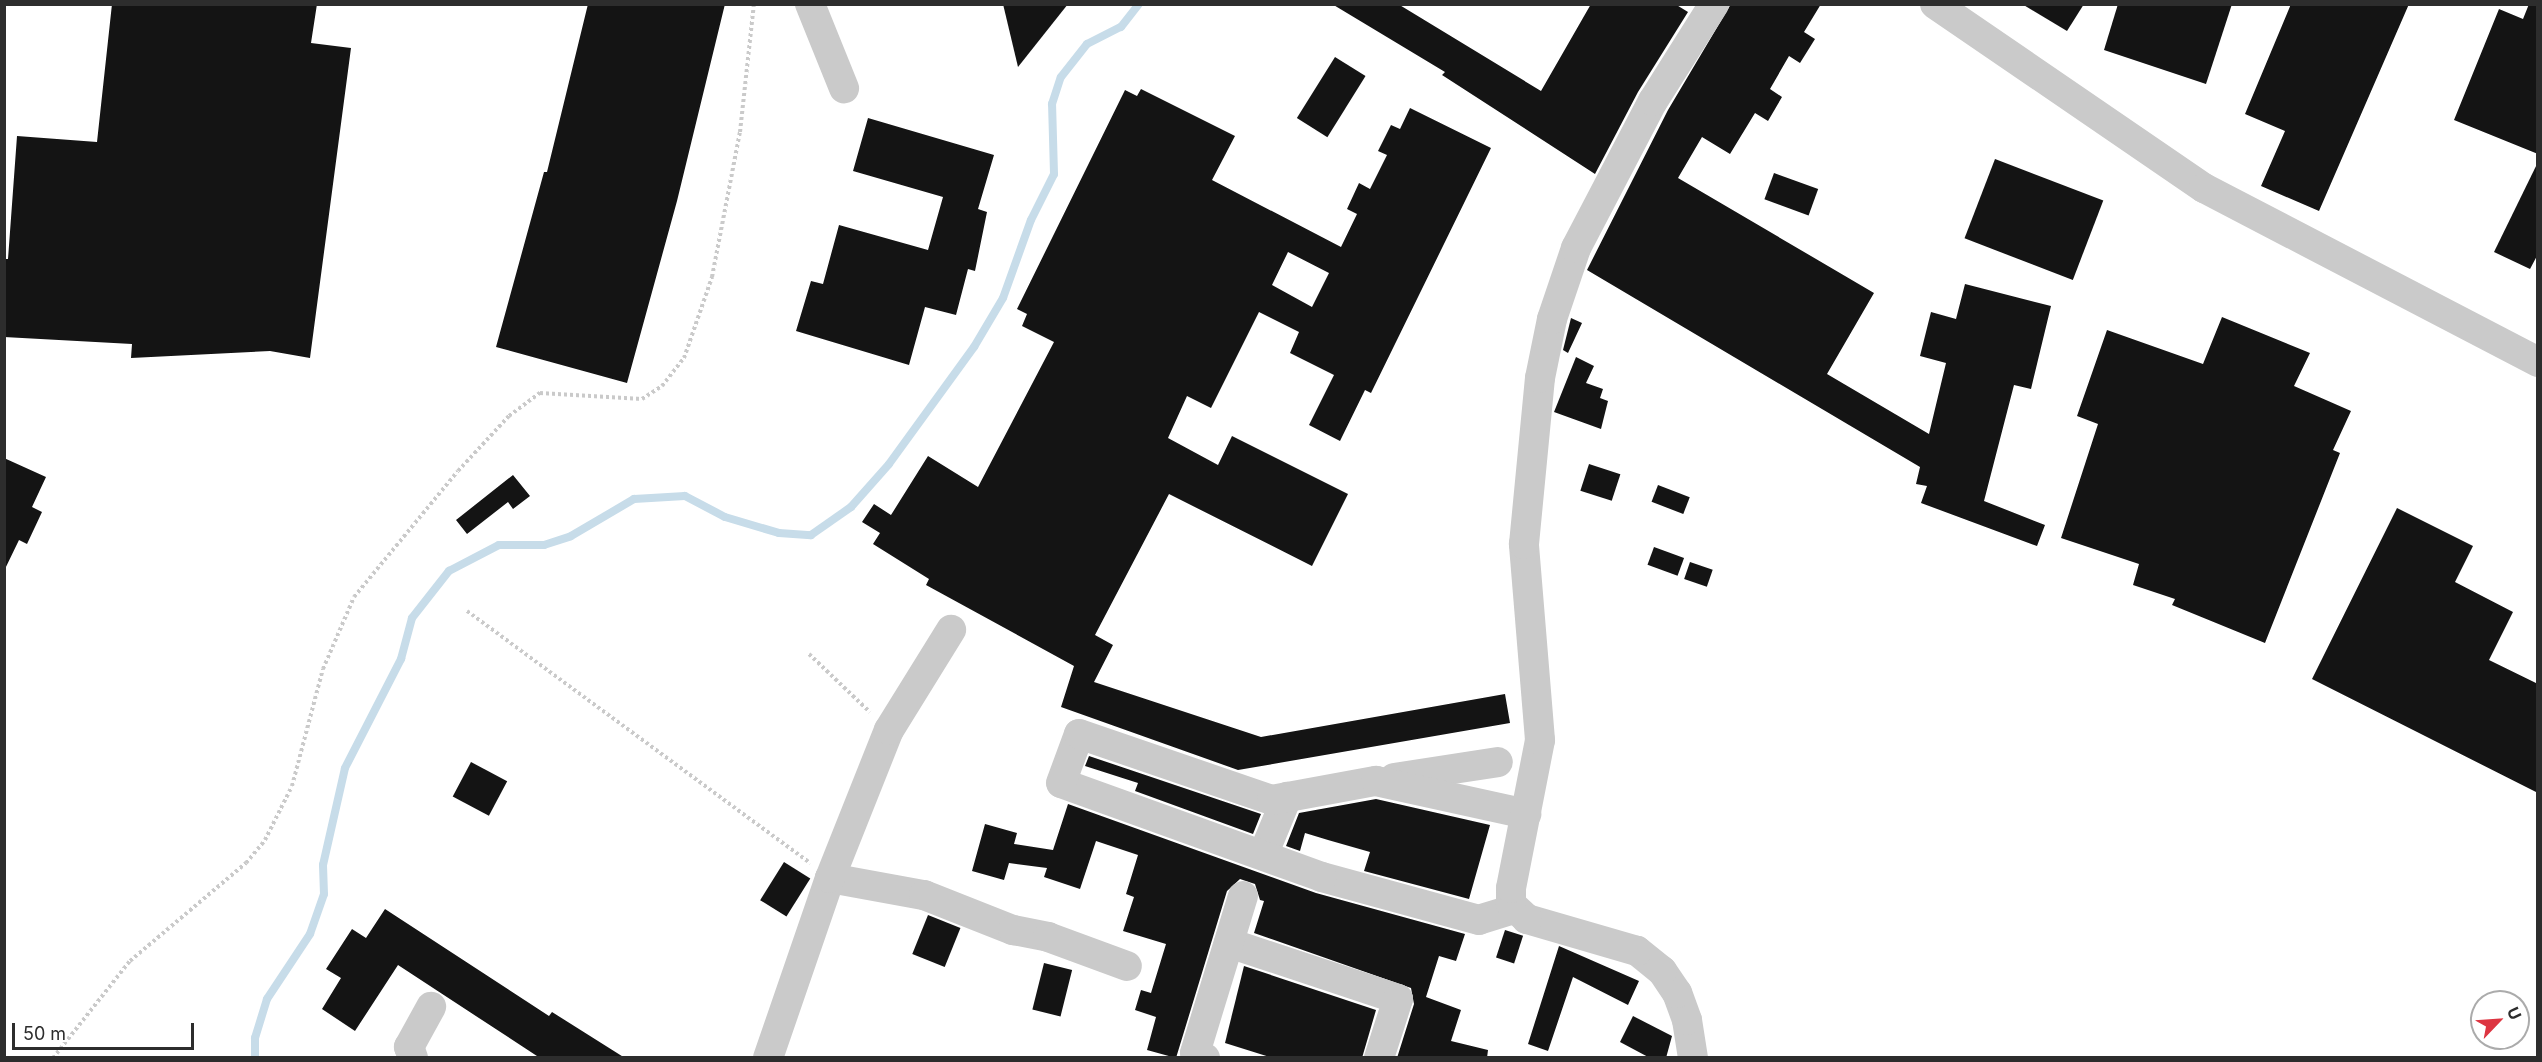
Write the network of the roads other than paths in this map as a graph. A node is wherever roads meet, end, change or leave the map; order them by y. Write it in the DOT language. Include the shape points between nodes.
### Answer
graph roads {
  1 [pos="810,4"];
  2 [pos="1714,4"];
  3 [pos="1935,4"];
  4 [pos="844,88"];
  5 [pos="2538,362"];
  6 [pos="951,630"];
  7 [pos="1498,762"];
  8 [pos="1376,781"];
  9 [pos="1287,797"];
  10 [pos="1526,814"];
  11 [pos="1263,855"];
  12 [pos="830,878"];
  13 [pos="1243,896"];
  14 [pos="1514,909"];
  15 [pos="1229,943"];
  16 [pos="1127,966"];
  17 [pos="431,1007"];
  18 [pos="413,1058"];
  19 [pos="768,1058"];
  20 [pos="1204,1058"];
  21 [pos="1379,1058"];
  22 [pos="1693,1058"];
  1 -- 4 [label="street"];
  2 -- 10 [label="street" via="1653,101 1597,208 1576,249 1552,319 1537,402 1524,544 1541,722"];
  3 -- 5 [label="street" via="2204,188"];
  6 -- 12 [label="street" via="889,730"];
  7 -- 8 [label="street"];
  8 -- 9 [label="street"];
  8 -- 10 [label="street"];
  9 -- 11 [label="street"];
  9 -- 11 [label="street" via="1272,800 1079,734 1061,783"];
  10 -- 14 [label="street" via="1511,888"];
  11 -- 14 [label="street" via="1322,877 1479,920"];
  12 -- 16 [label="street" via="924,895 1013,930 1048,937"];
  12 -- 19 [label="street"];
  13 -- 15 [label="street"];
  14 -- 22 [label="street" via="1527,919 1637,951 1662,971 1688,1020"];
  15 -- 20 [label="street" via="1195,1053"];
  15 -- 21 [label="street" via="1398,999"];
  17 -- 18 [label="street" via="410,1047"];
}
